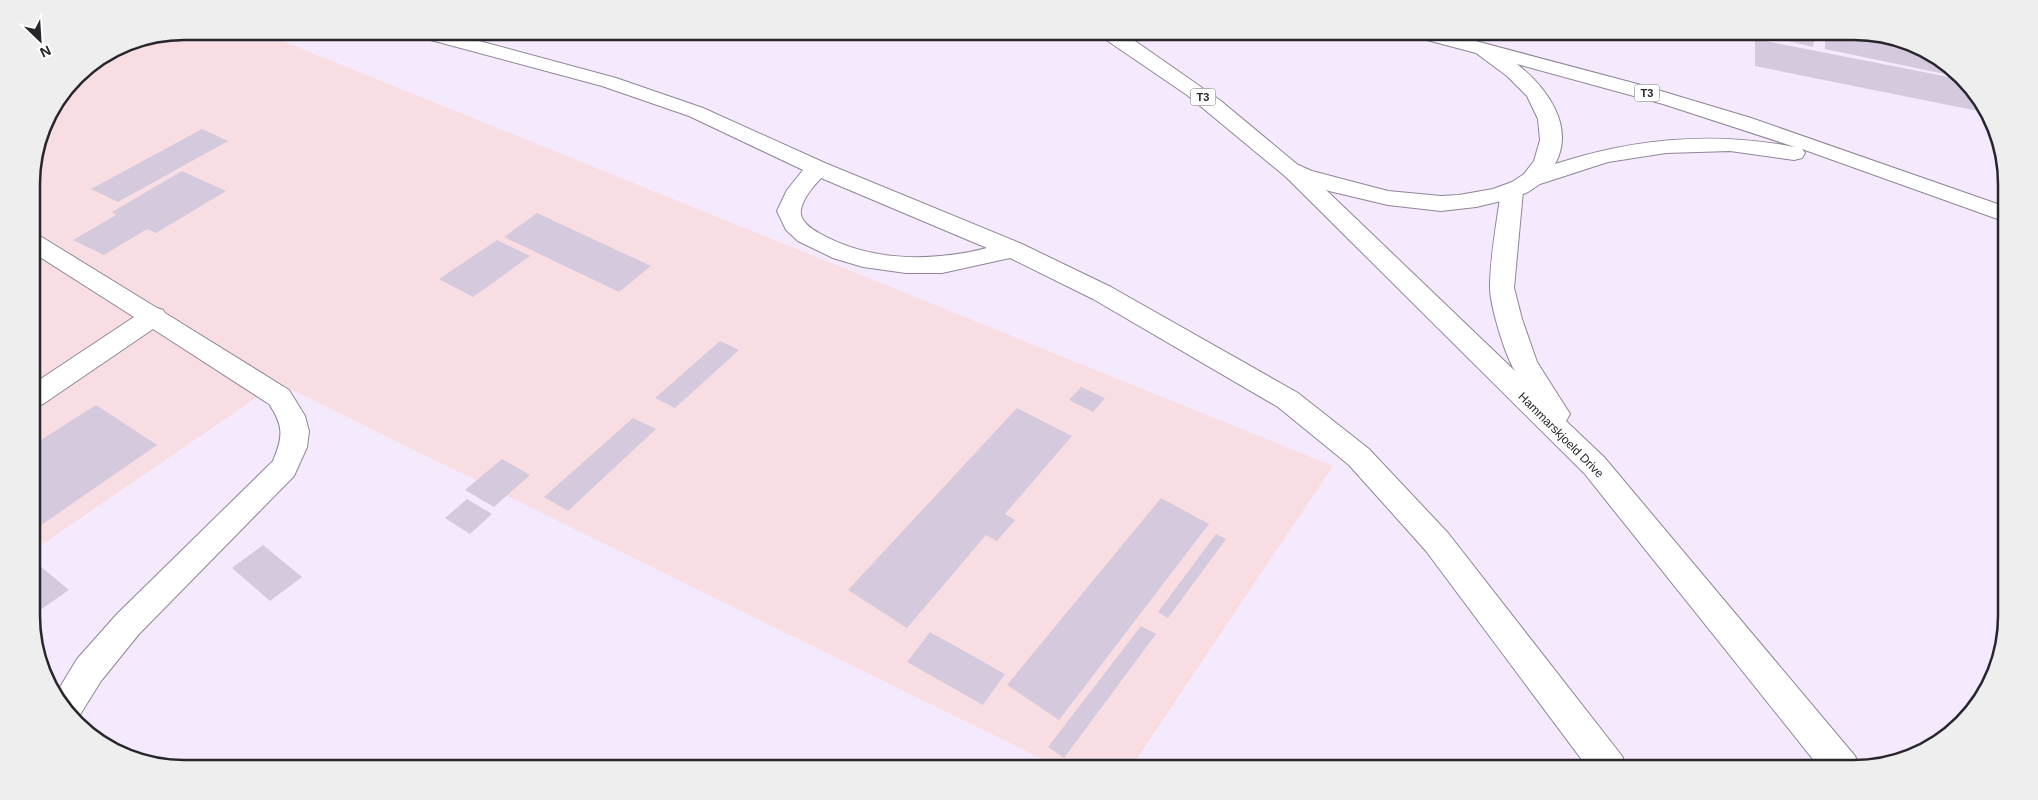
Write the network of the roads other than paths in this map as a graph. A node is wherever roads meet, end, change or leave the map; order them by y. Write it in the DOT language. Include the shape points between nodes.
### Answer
graph roads {
  1 [pos="453,40"];
  2 [pos="1120,40"];
  3 [pos="1447,40"];
  4 [pos="1483,50"];
  5 [pos="817,168"];
  6 [pos="1874,168"];
  7 [pos="1293,171"];
  8 [pos="1522,185"];
  9 [pos="1998,212"];
  10 [pos="40,245"];
  11 [pos="1014,250"];
  12 [pos="154,316"];
  13 [pos="40,392"];
  14 [pos="1594,465"];
  15 [pos="70,703"];
  16 [pos="1603,760"];
  17 [pos="1835,760"];
  1 -- 5 [label="main road" via="609,82 696,112"];
  2 -- 7 [label="main road, T3" via="1206,100"];
  3 -- 4 [label="main road, T3"];
  4 -- 6 [label="main road, T3" via="1673,100"];
  4 -- 8 [label="main road, T3" via="1523,80 1540,100 1550,122 1550,146 1540,169"];
  5 -- 11 [label="main road"];
  5 -- 11 [label="main road" via="798,190 789,211 793,224 814,241 855,257 897,265 942,265"];
  6 -- 8 [label="main road, T3" via="1770,148 1668,145 1622,152 1578,164"];
  6 -- 9 [label="main road, T3"];
  7 -- 8 [label="main road, T3" via="1337,186 1412,202 1474,200"];
  7 -- 14 [label="main road, Hammarskjoeld Drive"];
  8 -- 14 [label="main road" via="1502,288 1509,318 1524,364"];
  10 -- 12 [label="main road"];
  11 -- 16 [label="main road" via="1102,293 1288,400 1359,457 1438,542"];
  12 -- 13 [label="main road"];
  12 -- 15 [label="main road" via="279,397 292,415 296,440 284,468 128,624 89,670"];
  14 -- 17 [label="main road, Hammarskjoeld Drive"];
}
